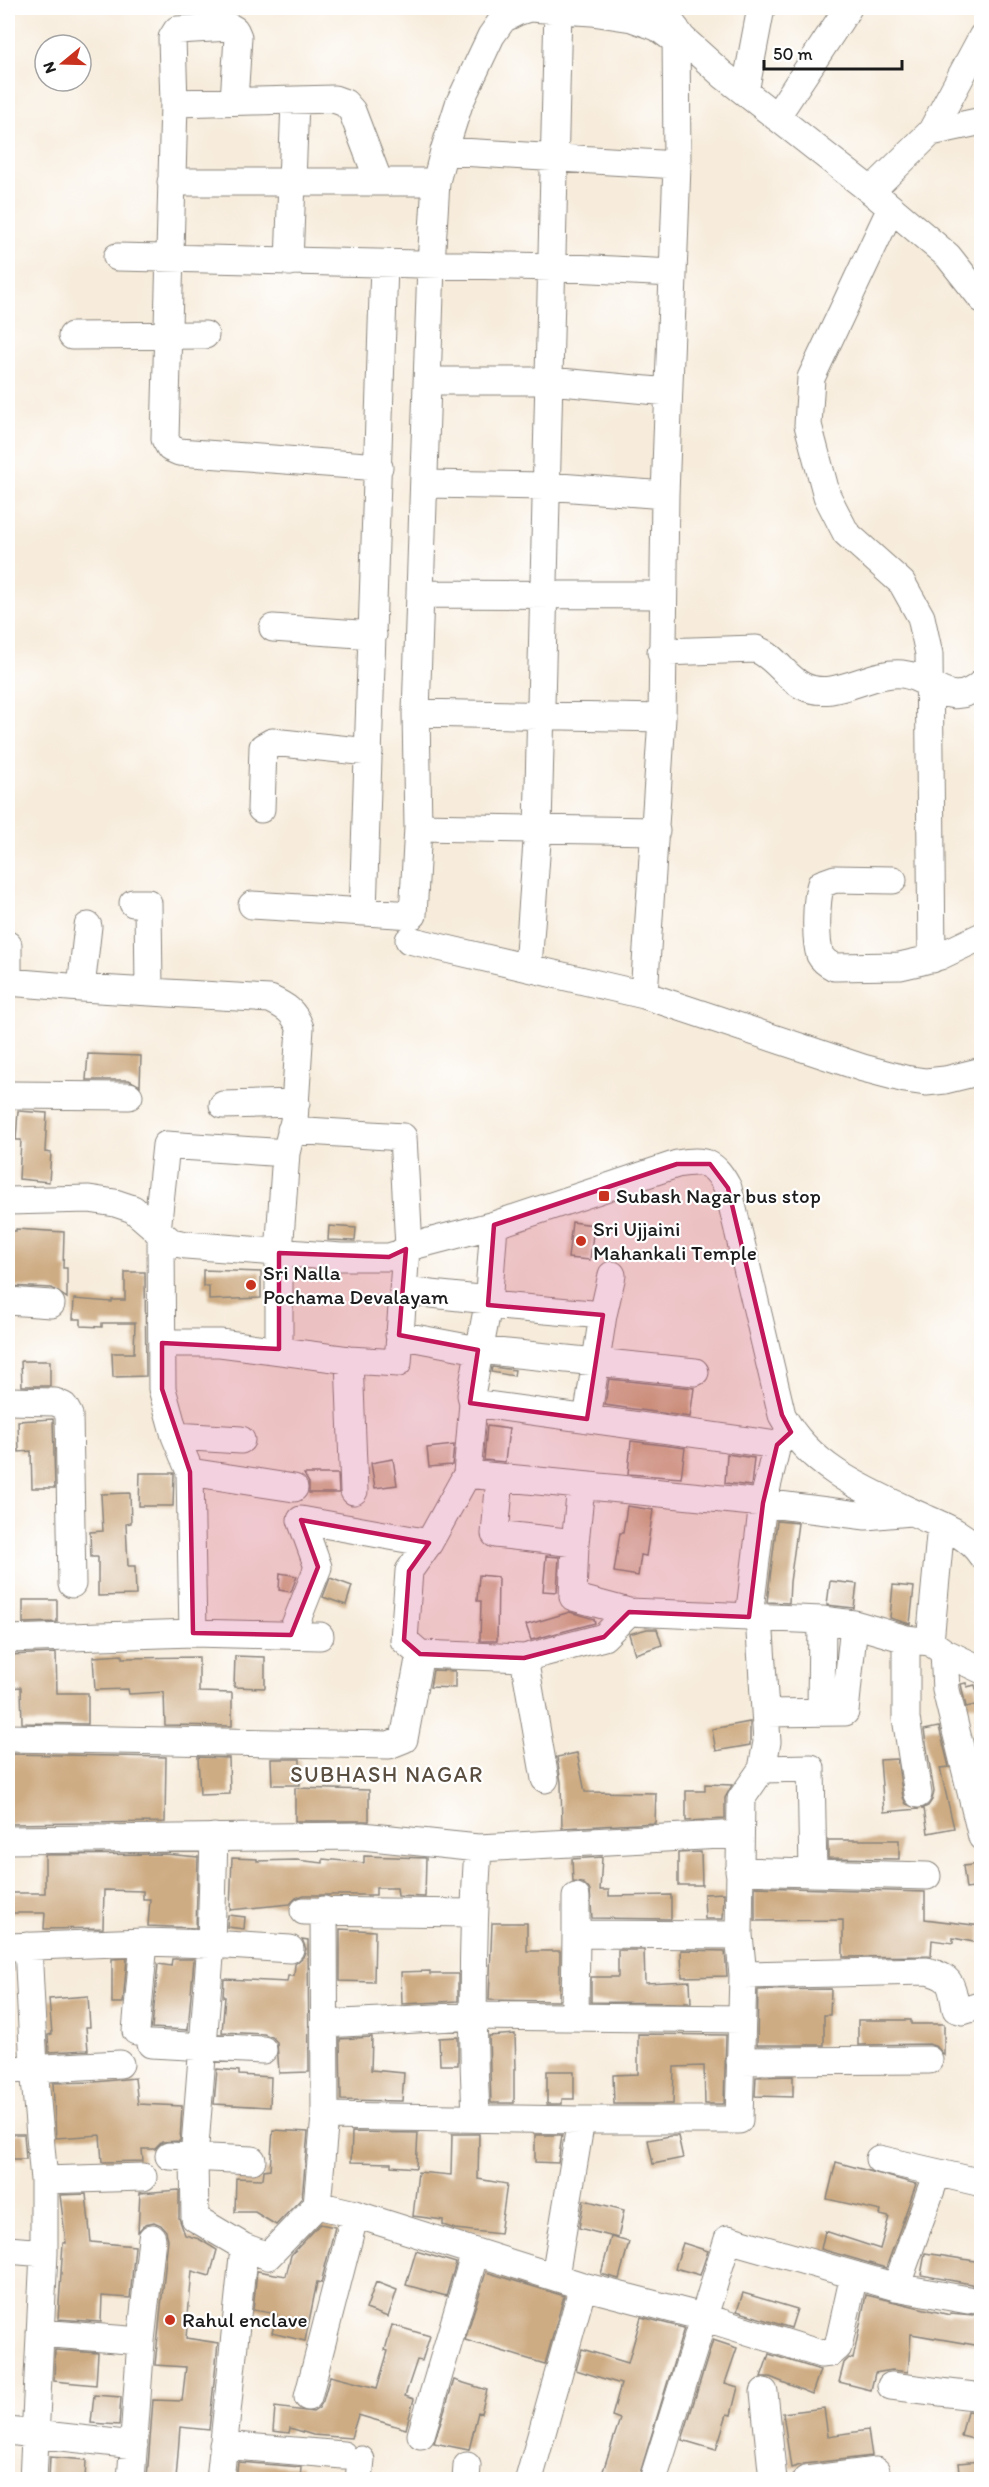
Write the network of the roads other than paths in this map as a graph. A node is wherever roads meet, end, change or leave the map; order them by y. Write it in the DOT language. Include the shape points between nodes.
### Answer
graph roads {
  1 [pos="761,8"];
  2 [pos="848,8"];
  3 [pos="558,9"];
  4 [pos="671,26"];
  5 [pos="981,37"];
  6 [pos="745,92"];
  7 [pos="234,101"];
  8 [pos="295,101"];
  9 [pos="174,103"];
  10 [pos="776,117"];
  11 [pos="981,121"];
  12 [pos="931,132"];
  13 [pos="444,151"];
  14 [pos="555,158"];
  15 [pos="677,165"];
  16 [pos="171,182"];
  17 [pos="292,182"];
  18 [pos="379,182"];
  19 [pos="436,182"];
  20 [pos="881,200"];
  21 [pos="117,257"];
  22 [pos="169,258"];
  23 [pos="289,262"];
  24 [pos="384,264"];
  25 [pos="431,264"];
  26 [pos="553,267"];
  27 [pos="673,273"];
  28 [pos="981,299"];
  29 [pos="205,335"];
  30 [pos="72,336"];
  31 [pos="167,336"];
  32 [pos="429,381"];
  33 [pos="550,381"];
  34 [pos="668,392"];
  35 [pos="379,467"];
  36 [pos="425,484"];
  37 [pos="546,486"];
  38 [pos="664,495"];
  39 [pos="421,594"];
  40 [pos="543,595"];
  41 [pos="662,595"];
  42 [pos="273,628"];
  43 [pos="373,635"];
  44 [pos="661,652"];
  45 [pos="981,683"];
  46 [pos="930,687"];
  47 [pos="416,712"];
  48 [pos="540,716"];
  49 [pos="662,718"];
  50 [pos="369,752"];
  51 [pos="261,810"];
  52 [pos="418,827"];
  53 [pos="538,828"];
  54 [pos="656,831"];
  55 [pos="893,880"];
  56 [pos="133,903"];
  57 [pos="252,905"];
  58 [pos="363,912"];
  59 [pos="88,926"];
  60 [pos="981,936"];
  61 [pos="409,940"];
  62 [pos="8,945"];
  63 [pos="932,959"];
  64 [pos="528,967"];
  65 [pos="8,977"];
  66 [pos="8,982"];
  67 [pos="81,988"];
  68 [pos="149,991"];
  69 [pos="644,995"];
  70 [pos="975,1073"];
  71 [pos="8,1095"];
  72 [pos="129,1096"];
  73 [pos="296,1103"];
  74 [pos="223,1105"];
  75 [pos="288,1142"];
  76 [pos="8,1201"];
  77 [pos="494,1225"];
  78 [pos="159,1234"];
  79 [pos="408,1248"];
  80 [pos="279,1253"];
  81 [pos="612,1275"];
  82 [pos="403,1291"];
  83 [pos="8,1302"];
  84 [pos="488,1303"];
  85 [pos="51,1304"];
  86 [pos="603,1315"];
  87 [pos="399,1335"];
  88 [pos="162,1343"];
  89 [pos="279,1349"];
  90 [pos="478,1350"];
  91 [pos="349,1360"];
  92 [pos="596,1360"];
  93 [pos="695,1372"];
  94 [pos="8,1401"];
  95 [pos="472,1403"];
  96 [pos="587,1419"];
  97 [pos="176,1436"];
  98 [pos="784,1439"];
  99 [pos="241,1440"];
  100 [pos="190,1472"];
  101 [pos="467,1474"];
  102 [pos="500,1478"];
  103 [pos="581,1487"];
  104 [pos="294,1488"];
  105 [pos="354,1491"];
  106 [pos="763,1503"];
  107 [pos="912,1512"];
  108 [pos="941,1525"];
  109 [pos="429,1543"];
  110 [pos="574,1543"];
  111 [pos="981,1556"];
  112 [pos="72,1584"];
  113 [pos="629,1612"];
  114 [pos="754,1617"];
  115 [pos="822,1620"];
  116 [pos="854,1624"];
  117 [pos="193,1633"];
  118 [pos="291,1635"];
  119 [pos="320,1636"];
  120 [pos="8,1640"];
  121 [pos="926,1644"];
  122 [pos="420,1654"];
  123 [pos="524,1658"];
  124 [pos="981,1670"];
  125 [pos="821,1711"];
  126 [pos="766,1713"];
  127 [pos="8,1738"];
  128 [pos="762,1769"];
  129 [pos="545,1779"];
  130 [pos="918,1794"];
  131 [pos="740,1834"];
  132 [pos="214,1837"];
  133 [pos="981,1837"];
  134 [pos="8,1840"];
  135 [pos="478,1848"];
  136 [pos="739,1871"];
  137 [pos="813,1873"];
  138 [pos="927,1876"];
  139 [pos="576,1897"];
  140 [pos="474,1913"];
  141 [pos="576,1934"];
  142 [pos="740,1935"];
  143 [pos="144,1942"];
  144 [pos="211,1944"];
  145 [pos="18,1946"];
  146 [pos="290,1949"];
  147 [pos="742,1975"];
  148 [pos="981,2005"];
  149 [pos="472,2016"];
  150 [pos="575,2016"];
  151 [pos="741,2019"];
  152 [pos="325,2024"];
  153 [pos="202,2046"];
  154 [pos="263,2050"];
  155 [pos="929,2060"];
  156 [pos="740,2061"];
  157 [pos="120,2064"];
  158 [pos="21,2069"];
  159 [pos="325,2116"];
  160 [pos="476,2118"];
  161 [pos="581,2121"];
  162 [pos="182,2157"];
  163 [pos="879,2159"];
  164 [pos="252,2160"];
  165 [pos="938,2173"];
  166 [pos="143,2177"];
  167 [pos="44,2180"];
  168 [pos="981,2183"];
  169 [pos="317,2205"];
  170 [pos="355,2214"];
  171 [pos="152,2238"];
  172 [pos="244,2247"];
  173 [pos="8,2250"];
  174 [pos="44,2253"];
  175 [pos="475,2253"];
  176 [pos="854,2275"];
  177 [pos="555,2276"];
  178 [pos="583,2286"];
  179 [pos="896,2287"];
  180 [pos="968,2300"];
  181 [pos="703,2317"];
  182 [pos="40,2333"];
  183 [pos="141,2341"];
  184 [pos="891,2386"];
  185 [pos="764,2392"];
  186 [pos="308,2397"];
  187 [pos="981,2397"];
  188 [pos="8,2431"];
  189 [pos="36,2433"];
  190 [pos="134,2435"];
  191 [pos="421,2435"];
  192 [pos="223,2445"];
  193 [pos="354,2465"];
  194 [pos="876,2471"];
  195 [pos="529,2479"];
  196 [pos="33,2480"];
  197 [pos="131,2480"];
  198 [pos="220,2480"];
  199 [pos="653,2480"];
  200 [pos="773,2480"];
  201 [pos="806,2480"];
  1 -- 6 [label="street"];
  2 -- 10 [label="street"];
  3 -- 4 [label="street" via="632,18 657,27"];
  3 -- 13 [label="street" via="529,8 503,19 459,104"];
  3 -- 14 [label="street"];
  4 -- 6 [label="street"];
  4 -- 15 [label="street"];
  5 -- 12 [label="street"];
  6 -- 10 [label="street"];
  7 -- 8 [label="street"];
  7 -- 9 [label="street"];
  7 -- 9 [label="street" via="238,37 235,30 184,28 172,38"];
  8 -- 17 [label="street"];
  8 -- 18 [label="street" via="334,99 345,103 352,111"];
  9 -- 16 [label="street"];
  10 -- 20 [label="street"];
  11 -- 12 [label="street"];
  12 -- 20 [label="street"];
  13 -- 14 [label="street"];
  13 -- 19 [label="street"];
  14 -- 15 [label="street"];
  14 -- 26 [label="street"];
  15 -- 27 [label="street"];
  16 -- 17 [label="street"];
  16 -- 22 [label="street"];
  17 -- 18 [label="street"];
  17 -- 23 [label="street"];
  18 -- 19 [label="street"];
  19 -- 25 [label="street"];
  20 -- 28 [label="street" via="948,256"];
  20 -- 46 [label="street" via="811,378 808,425 826,496 846,533 902,583 921,617 930,654"];
  21 -- 22 [label="street"];
  22 -- 23 [label="street"];
  22 -- 31 [label="street"];
  23 -- 24 [label="street"];
  24 -- 25 [label="street"];
  24 -- 35 [label="street"];
  25 -- 26 [label="street"];
  25 -- 32 [label="street"];
  26 -- 27 [label="street"];
  26 -- 33 [label="street"];
  27 -- 34 [label="street"];
  29 -- 31 [label="street"];
  30 -- 31 [label="street"];
  31 -- 35 [label="street" via="165,439 170,448 179,452"];
  32 -- 33 [label="street"];
  32 -- 36 [label="street"];
  33 -- 34 [label="street"];
  33 -- 37 [label="street"];
  34 -- 38 [label="street"];
  35 -- 43 [label="street"];
  36 -- 37 [label="street"];
  36 -- 39 [label="street"];
  37 -- 38 [label="street"];
  37 -- 40 [label="street"];
  38 -- 41 [label="street"];
  39 -- 40 [label="street"];
  39 -- 47 [label="street"];
  40 -- 41 [label="street"];
  40 -- 48 [label="street"];
  41 -- 44 [label="street"];
  42 -- 43 [label="street"];
  43 -- 50 [label="street"];
  44 -- 46 [label="street" via="756,649 768,654 803,686 821,691 884,674 903,674"];
  44 -- 49 [label="street"];
  45 -- 46 [label="street" via="967,693 954,695"];
  46 -- 63 [label="street"];
  47 -- 48 [label="street"];
  47 -- 52 [label="street"];
  48 -- 49 [label="street"];
  48 -- 53 [label="street"];
  49 -- 54 [label="street"];
  50 -- 51 [label="street" via="267,744 263,747"];
  50 -- 58 [label="street"];
  52 -- 53 [label="street"];
  52 -- 58 [label="street" via="413,915"];
  53 -- 54 [label="street"];
  53 -- 64 [label="street"];
  54 -- 69 [label="street"];
  55 -- 63 [label="street" via="835,879 821,884 820,955 834,968 900,966"];
  56 -- 68 [label="street" via="148,903"];
  57 -- 58 [label="street"];
  59 -- 67 [label="street"];
  60 -- 63 [label="street"];
  61 -- 64 [label="street"];
  62 -- 65 [label="street"];
  64 -- 69 [label="street"];
  66 -- 67 [label="street"];
  67 -- 68 [label="street"];
  68 -- 73 [label="street" via="270,999 287,1007 300,1028"];
  69 -- 70 [label="street" via="905,1079 926,1082"];
  71 -- 72 [label="street"];
  73 -- 74 [label="street"];
  73 -- 75 [label="street"];
  75 -- 78 [label="street" via="166,1145"];
  75 -- 79 [label="street" via="403,1137"];
  75 -- 80 [label="street"];
  76 -- 78 [label="street" via="89,1199 115,1203 133,1209"];
  77 -- 79 [label="street"];
  77 -- 84 [label="street"];
  77 -- 98 [label="street" via="677,1164 710,1164 728,1188 782,1415"];
  78 -- 80 [label="street" via="171,1242"];
  78 -- 88 [label="street"];
  79 -- 80 [label="street" via="389,1257"];
  79 -- 82 [label="street"];
  80 -- 89 [label="street"];
  81 -- 86 [label="street"];
  82 -- 84 [label="street"];
  82 -- 87 [label="street"];
  83 -- 85 [label="street"];
  84 -- 86 [label="street"];
  84 -- 90 [label="street"];
  86 -- 92 [label="street"];
  87 -- 90 [label="street"];
  87 -- 91 [label="street" via="398,1363"];
  88 -- 89 [label="street"];
  88 -- 97 [label="street" via="162,1389"];
  89 -- 91 [label="street"];
  90 -- 92 [label="street"];
  90 -- 95 [label="street"];
  91 -- 105 [label="street"];
  92 -- 93 [label="street"];
  92 -- 96 [label="street"];
  94 -- 112 [label="street" via="55,1402 64,1406 69,1415"];
  95 -- 96 [label="street"];
  95 -- 101 [label="street"];
  96 -- 98 [label="street"];
  97 -- 99 [label="street"];
  97 -- 100 [label="street"];
  98 -- 106 [label="street"];
  98 -- 107 [label="street" via="807,1450 847,1481"];
  100 -- 104 [label="street"];
  100 -- 117 [label="street"];
  101 -- 102 [label="street"];
  101 -- 109 [label="street"];
  102 -- 103 [label="street"];
  102 -- 110 [label="street" via="495,1534"];
  103 -- 106 [label="street"];
  103 -- 110 [label="street"];
  106 -- 107 [label="street" via="866,1516"];
  106 -- 114 [label="street"];
  107 -- 108 [label="street"];
  108 -- 111 [label="street" via="966,1539"];
  108 -- 121 [label="street"];
  109 -- 118 [label="street" via="301,1520 318,1567"];
  109 -- 122 [label="street" via="409,1570 404,1640"];
  110 -- 113 [label="street" via="573,1597"];
  113 -- 114 [label="street"];
  113 -- 123 [label="street" via="604,1637"];
  114 -- 115 [label="street"];
  114 -- 126 [label="street"];
  115 -- 116 [label="street"];
  115 -- 125 [label="street"];
  116 -- 121 [label="street"];
  116 -- 125 [label="street" via="845,1712"];
  117 -- 118 [label="street"];
  117 -- 120 [label="street"];
  118 -- 119 [label="street"];
  121 -- 124 [label="street"];
  121 -- 130 [label="street" via="906,1718"];
  121 -- 133 [label="street" via="946,1690"];
  122 -- 123 [label="street"];
  122 -- 127 [label="street" via="404,1739 389,1745"];
  123 -- 129 [label="street"];
  125 -- 126 [label="street"];
  126 -- 128 [label="street"];
  128 -- 131 [label="street" via="741,1798"];
  128 -- 137 [label="street" via="811,1768"];
  131 -- 135 [label="street"];
  131 -- 136 [label="street"];
  132 -- 134 [label="street"];
  132 -- 135 [label="street" via="362,1836"];
  132 -- 144 [label="street"];
  135 -- 140 [label="street"];
  136 -- 137 [label="street"];
  136 -- 142 [label="street"];
  137 -- 138 [label="street"];
  139 -- 141 [label="street"];
  140 -- 149 [label="street"];
  140 -- 152 [label="street" via="314,1910"];
  141 -- 142 [label="street"];
  141 -- 150 [label="street"];
  142 -- 147 [label="street"];
  143 -- 144 [label="street"];
  143 -- 145 [label="street"];
  143 -- 153 [label="street" via="143,2038"];
  144 -- 146 [label="street"];
  144 -- 153 [label="street"];
  145 -- 158 [label="street"];
  147 -- 148 [label="street" via="927,1971 950,1980 956,2009 963,2011"];
  147 -- 151 [label="street"];
  149 -- 150 [label="street"];
  149 -- 152 [label="street"];
  149 -- 160 [label="street"];
  150 -- 151 [label="street"];
  151 -- 156 [label="street"];
  152 -- 159 [label="street"];
  153 -- 154 [label="street"];
  153 -- 162 [label="street"];
  155 -- 156 [label="street"];
  156 -- 161 [label="street" via="739,2120"];
  157 -- 158 [label="street"];
  158 -- 167 [label="street"];
  159 -- 160 [label="street"];
  159 -- 169 [label="street"];
  160 -- 161 [label="street"];
  161 -- 177 [label="street"];
  162 -- 164 [label="street"];
  162 -- 172 [label="street" via="195,2218"];
  163 -- 165 [label="street"];
  165 -- 168 [label="street"];
  165 -- 179 [label="street"];
  166 -- 167 [label="street"];
  167 -- 174 [label="street"];
  169 -- 170 [label="street"];
  169 -- 172 [label="street" via="268,2256"];
  170 -- 175 [label="street"];
  170 -- 186 [label="street"];
  171 -- 183 [label="street"];
  172 -- 192 [label="street"];
  173 -- 174 [label="street"];
  174 -- 182 [label="street"];
  175 -- 177 [label="street"];
  175 -- 191 [label="street"];
  176 -- 179 [label="street"];
  176 -- 181 [label="street" via="728,2239"];
  176 -- 181 [label="street" via="838,2347 831,2353 821,2354"];
  177 -- 178 [label="street"];
  178 -- 181 [label="street"];
  178 -- 195 [label="street"];
  179 -- 180 [label="street"];
  181 -- 199 [label="street"];
  182 -- 183 [label="street"];
  182 -- 189 [label="street"];
  183 -- 190 [label="street"];
  184 -- 187 [label="street"];
  185 -- 200 [label="street"];
  188 -- 189 [label="street"];
  189 -- 190 [label="street"];
  189 -- 196 [label="street"];
  190 -- 197 [label="street"];
  192 -- 193 [label="street"];
  192 -- 198 [label="street"];
  194 -- 201 [label="street"];
}
